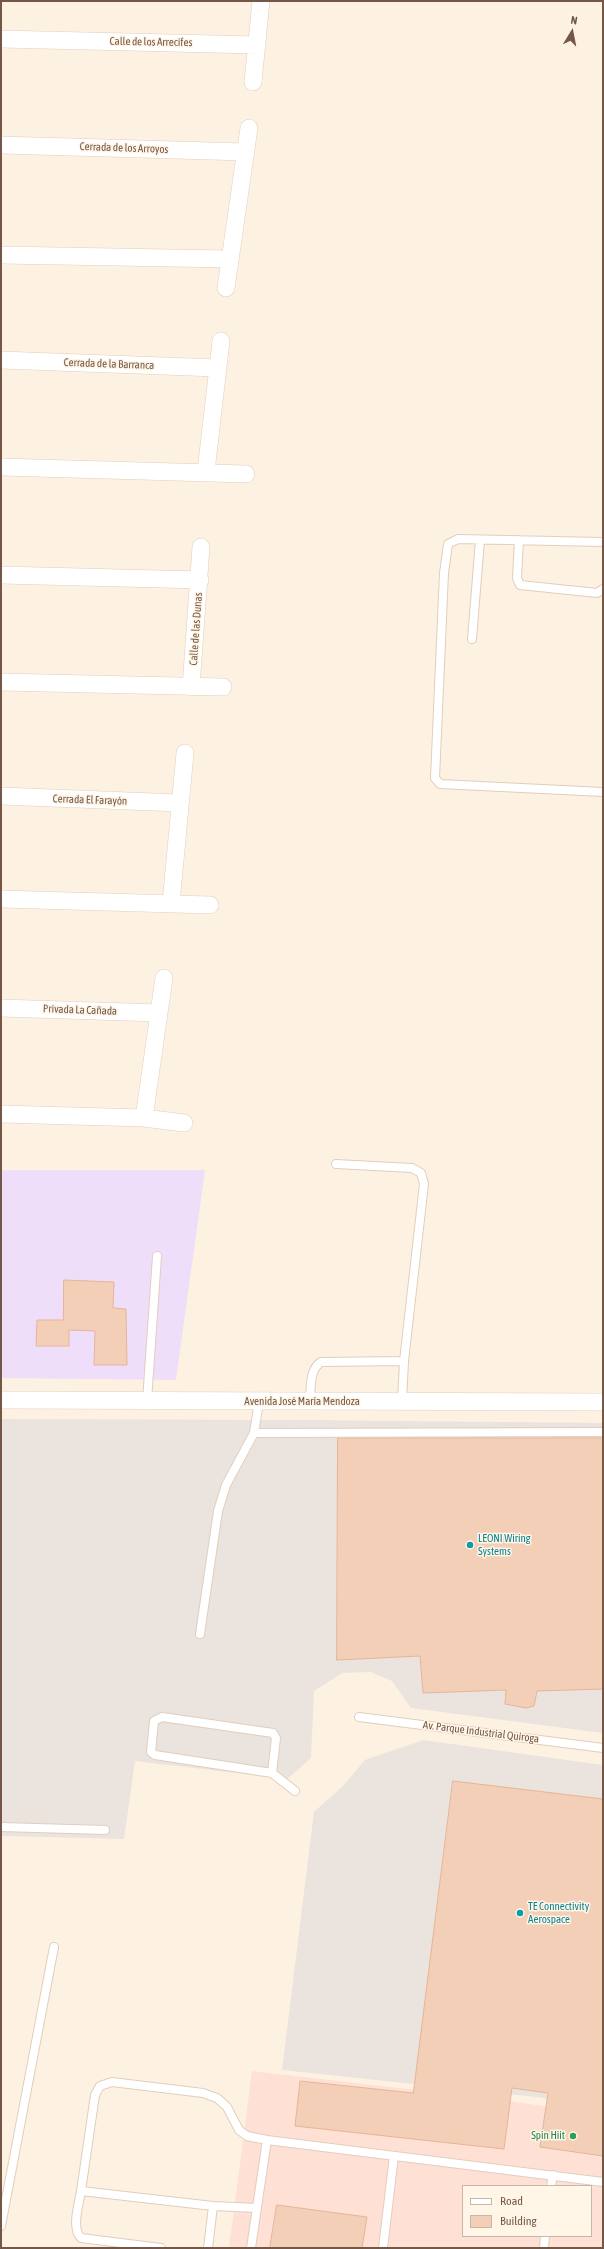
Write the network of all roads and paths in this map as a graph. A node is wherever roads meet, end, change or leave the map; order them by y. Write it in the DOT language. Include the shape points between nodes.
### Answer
graph roads {
  1 [pos="261,1"];
  2 [pos="1,39"];
  3 [pos="257,45"];
  4 [pos="253,82"];
  5 [pos="249,128"];
  6 [pos="1,145"];
  7 [pos="246,152"];
  8 [pos="1,255"];
  9 [pos="229,259"];
  10 [pos="226,288"];
  11 [pos="221,341"];
  12 [pos="1,360"];
  13 [pos="217,368"];
  14 [pos="1,467"];
  15 [pos="206,471"];
  16 [pos="246,474"];
  17 [pos="480,540"];
  18 [pos="519,540"];
  19 [pos="603,542"];
  20 [pos="201,547"];
  21 [pos="1,574"];
  22 [pos="200,580"];
  23 [pos="603,589"];
  24 [pos="472,639"];
  25 [pos="1,682"];
  26 [pos="191,687"];
  27 [pos="223,687"];
  28 [pos="185,753"];
  29 [pos="603,792"];
  30 [pos="1,796"];
  31 [pos="180,803"];
  32 [pos="1,899"];
  33 [pos="171,903"];
  34 [pos="210,905"];
  35 [pos="164,978"];
  36 [pos="1,1008"];
  37 [pos="159,1012"];
  38 [pos="1,1114"];
  39 [pos="144,1118"];
  40 [pos="184,1122"];
  41 [pos="336,1164"];
  42 [pos="157,1256"];
  43 [pos="404,1361"];
  44 [pos="1,1400"];
  45 [pos="147,1401"];
  46 [pos="259,1402"];
  47 [pos="310,1402"];
  48 [pos="402,1402"];
  49 [pos="603,1402"];
  50 [pos="603,1432"];
  51 [pos="254,1433"];
  52 [pos="200,1634"];
  53 [pos="359,1717"];
  54 [pos="603,1748"];
  55 [pos="272,1773"];
  56 [pos="295,1792"];
  57 [pos="1,1827"];
  58 [pos="105,1830"];
  59 [pos="54,1947"];
  60 [pos="267,2140"];
  61 [pos="394,2156"];
  62 [pos="553,2175"];
  63 [pos="603,2182"];
  64 [pos="551,2185"];
  65 [pos="81,2191"];
  66 [pos="213,2206"];
  67 [pos="257,2208"];
  68 [pos="1,2226"];
  69 [pos="545,2237"];
  70 [pos="161,2248"];
  71 [pos="208,2248"];
  72 [pos="250,2248"];
  73 [pos="383,2248"];
  74 [pos="544,2248"];
  1 -- 3 [label="street"];
  2 -- 3 [label="street, Calle de los Arrecifes"];
  3 -- 4 [label="street"];
  5 -- 7 [label="street"];
  6 -- 7 [label="street, Cerrada de los Arroyos"];
  7 -- 9 [label="street"];
  8 -- 9 [label="street"];
  9 -- 10 [label="street"];
  11 -- 13 [label="street"];
  12 -- 13 [label="street, Cerrada de la Barranca"];
  13 -- 15 [label="street"];
  14 -- 15 [label="street"];
  15 -- 16 [label="street"];
  17 -- 18 [label="lane"];
  17 -- 24 [label="lane"];
  17 -- 29 [label="lane" via="452,540 446,550 436,782"];
  18 -- 19 [label="lane"];
  18 -- 23 [label="lane" via="517,578 520,585 598,593"];
  20 -- 22 [label="street"];
  21 -- 22 [label="street, Calle de las Dunas"];
  22 -- 26 [label="street, Calle de las Dunas"];
  25 -- 26 [label="street"];
  26 -- 27 [label="street"];
  28 -- 31 [label="street"];
  30 -- 31 [label="street, Cerrada El Farayón"];
  31 -- 33 [label="street"];
  32 -- 33 [label="street"];
  33 -- 34 [label="street"];
  35 -- 37 [label="street"];
  36 -- 37 [label="street, Privada La Cañada"];
  37 -- 39 [label="street"];
  38 -- 39 [label="street"];
  39 -- 40 [label="street"];
  41 -- 43 [label="lane" via="412,1168 421,1174 424,1184"];
  42 -- 45 [label="lane"];
  43 -- 47 [label="lane" via="321,1362 315,1366 313,1372"];
  43 -- 48 [label="lane"];
  44 -- 45 [label="street, Avenida José María Mendoza"];
  45 -- 46 [label="street, Avenida José María Mendoza"];
  46 -- 47 [label="street, Avenida José María Mendoza"];
  46 -- 51 [label="lane"];
  47 -- 48 [label="street, Avenida José María Mendoza"];
  48 -- 49 [label="street, Avenida José María Mendoza"];
  50 -- 51 [label="lane"];
  51 -- 52 [label="lane" via="226,1485 218,1511"];
  53 -- 54 [label="lane, Av. Parque Industrial Quiroga"];
  55 -- 55 [label="lane" via="155,1755 150,1752 154,1720 162,1717 273,1733 276,1738"];
  55 -- 56 [label="lane"];
  57 -- 58 [label="lane"];
  59 -- 68 [label="lane"];
  60 -- 61 [label="lane"];
  60 -- 65 [label="lane" via="246,2136 239,2130 227,2107 217,2098 203,2093 112,2082 100,2086 95,2095"];
  60 -- 67 [label="lane"];
  61 -- 62 [label="lane"];
  61 -- 73 [label="lane"];
  62 -- 63 [label="lane"];
  62 -- 64 [label="lane"];
  65 -- 66 [label="lane"];
  65 -- 70 [label="lane" via="76,2227 81,2238"];
  66 -- 67 [label="lane"];
  66 -- 71 [label="lane"];
  67 -- 72 [label="lane"];
  69 -- 74 [label="lane"];
}
